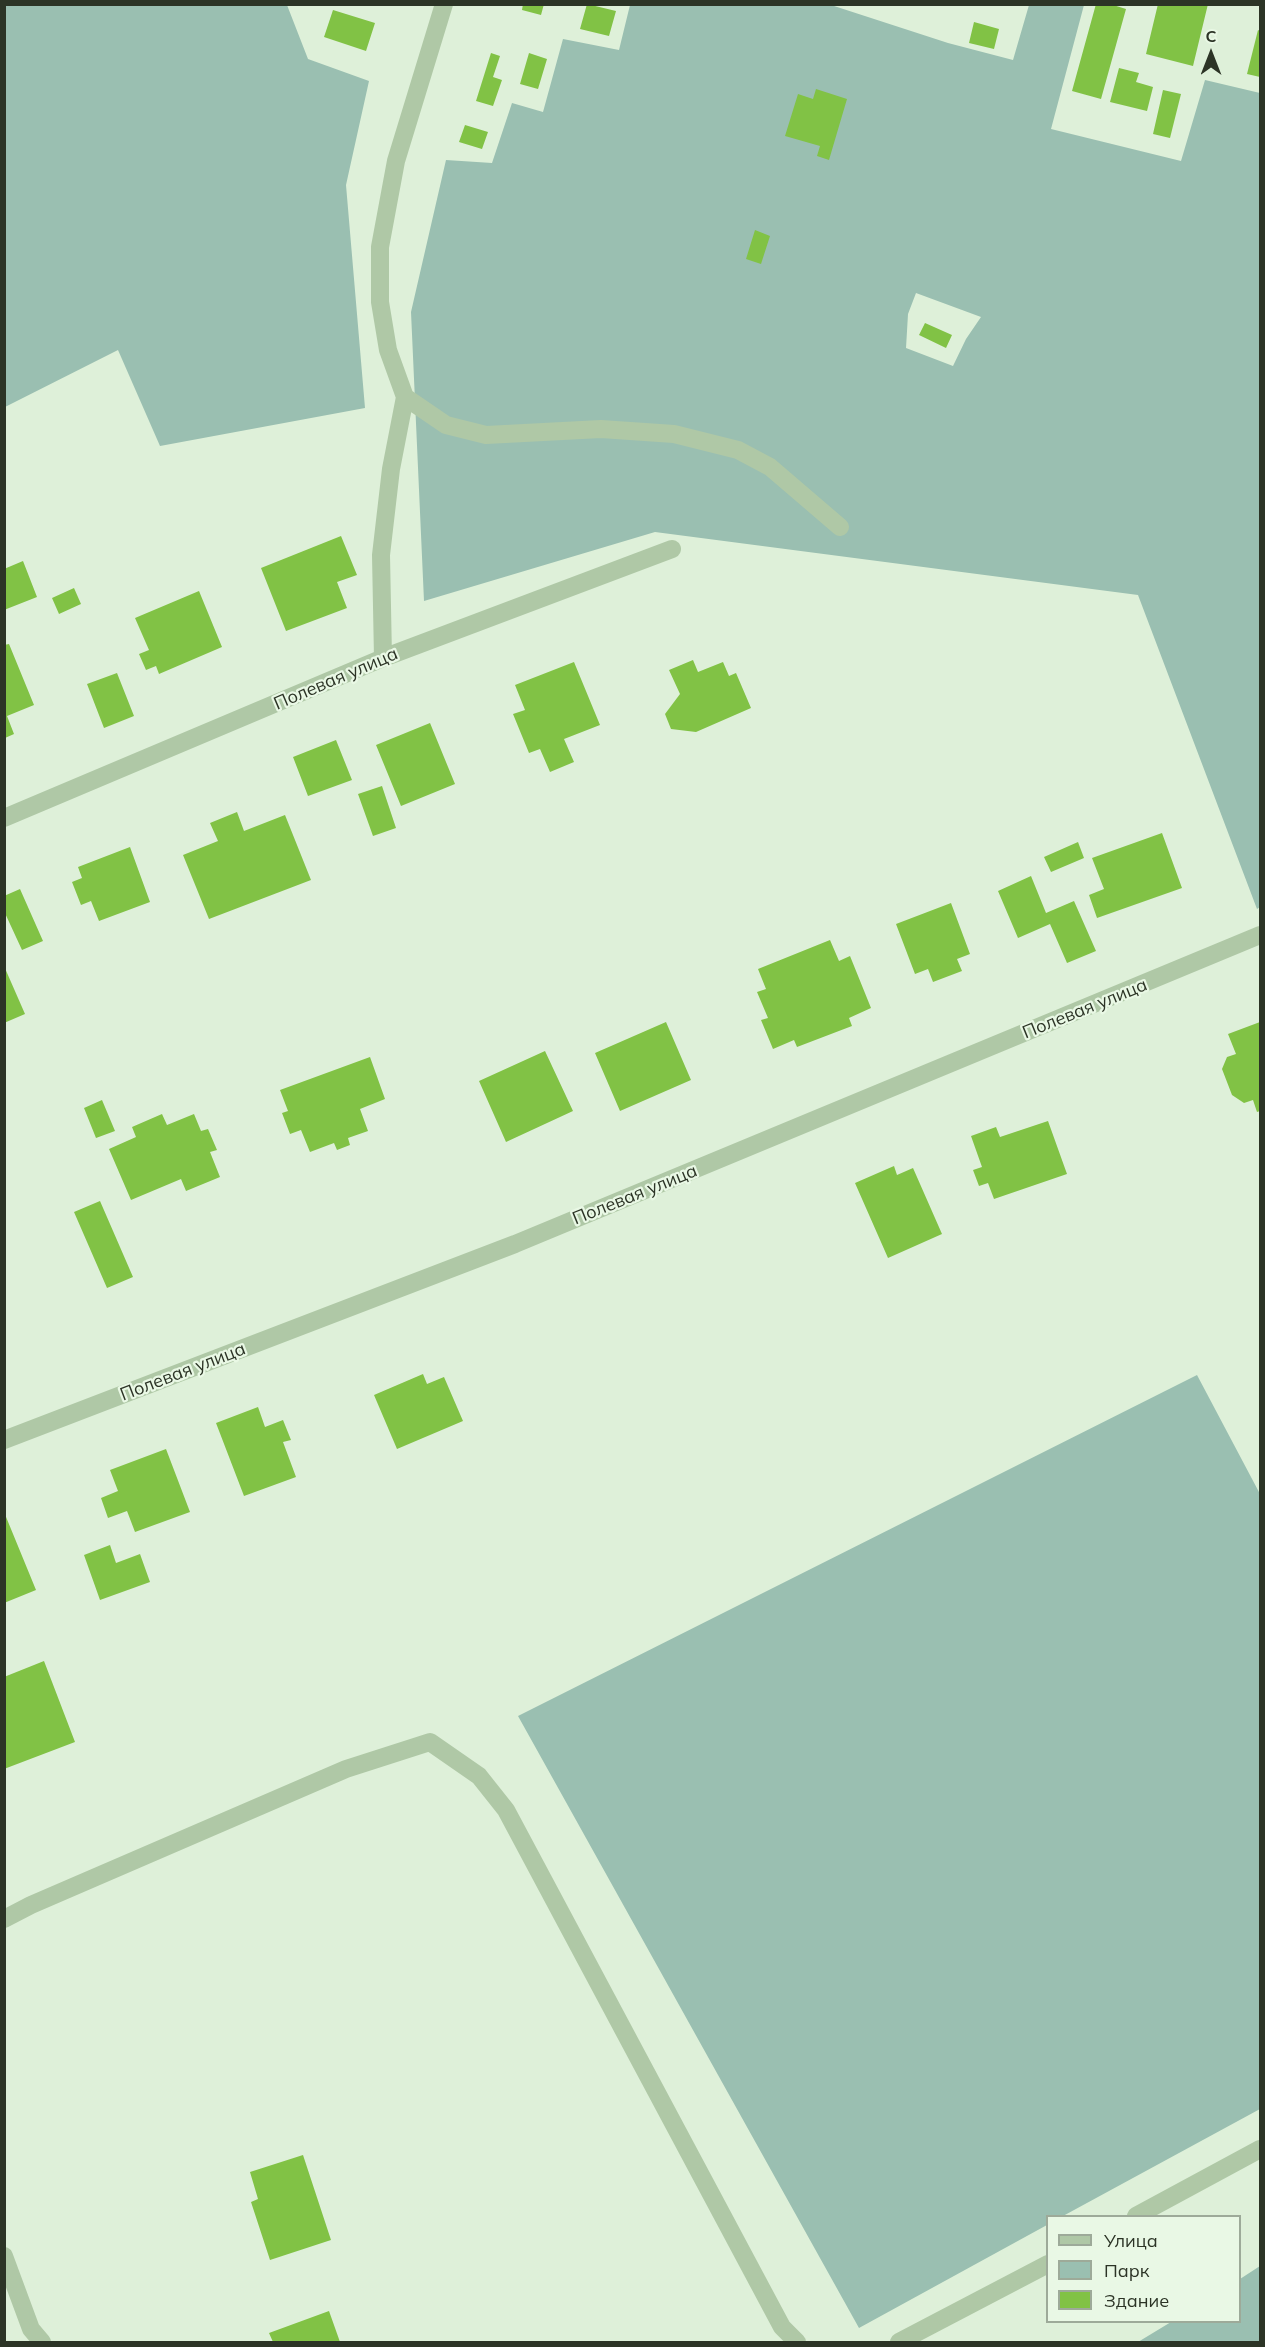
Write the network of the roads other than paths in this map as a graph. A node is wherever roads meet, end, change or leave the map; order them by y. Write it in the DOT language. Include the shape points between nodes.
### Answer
graph roads {
  1 [pos="444,4"];
  2 [pos="405,397"];
  3 [pos="840,527"];
  4 [pos="672,549"];
  5 [pos="383,658"];
  6 [pos="4,818"];
  7 [pos="1260,935"];
  8 [pos="4,1440"];
  9 [pos="4,1919"];
  10 [pos="1260,2149"];
  11 [pos="1140,2215"];
  12 [pos="4,2256"];
  13 [pos="1046,2265"];
  14 [pos="42,2343"];
  15 [pos="797,2343"];
  16 [pos="899,2343"];
  1 -- 2 [label="street" via="396,161 380,247 380,302 388,350"];
  2 -- 3 [label="street" via="446,425 486,435 601,429 674,434 738,450 770,467"];
  2 -- 5 [label="street" via="391,469 381,555"];
  4 -- 5 [label="street, Полевая улица"];
  5 -- 6 [label="street, Полевая улица"];
  7 -- 8 [label="street, Полевая улица" via="515,1245"];
  9 -- 15 [label="street" via="346,1769 430,1742 479,1776 506,1810 782,2327"];
  10 -- 11 [label="street"];
  12 -- 14 [label="street" via="31,2329"];
  13 -- 16 [label="street"];
}
